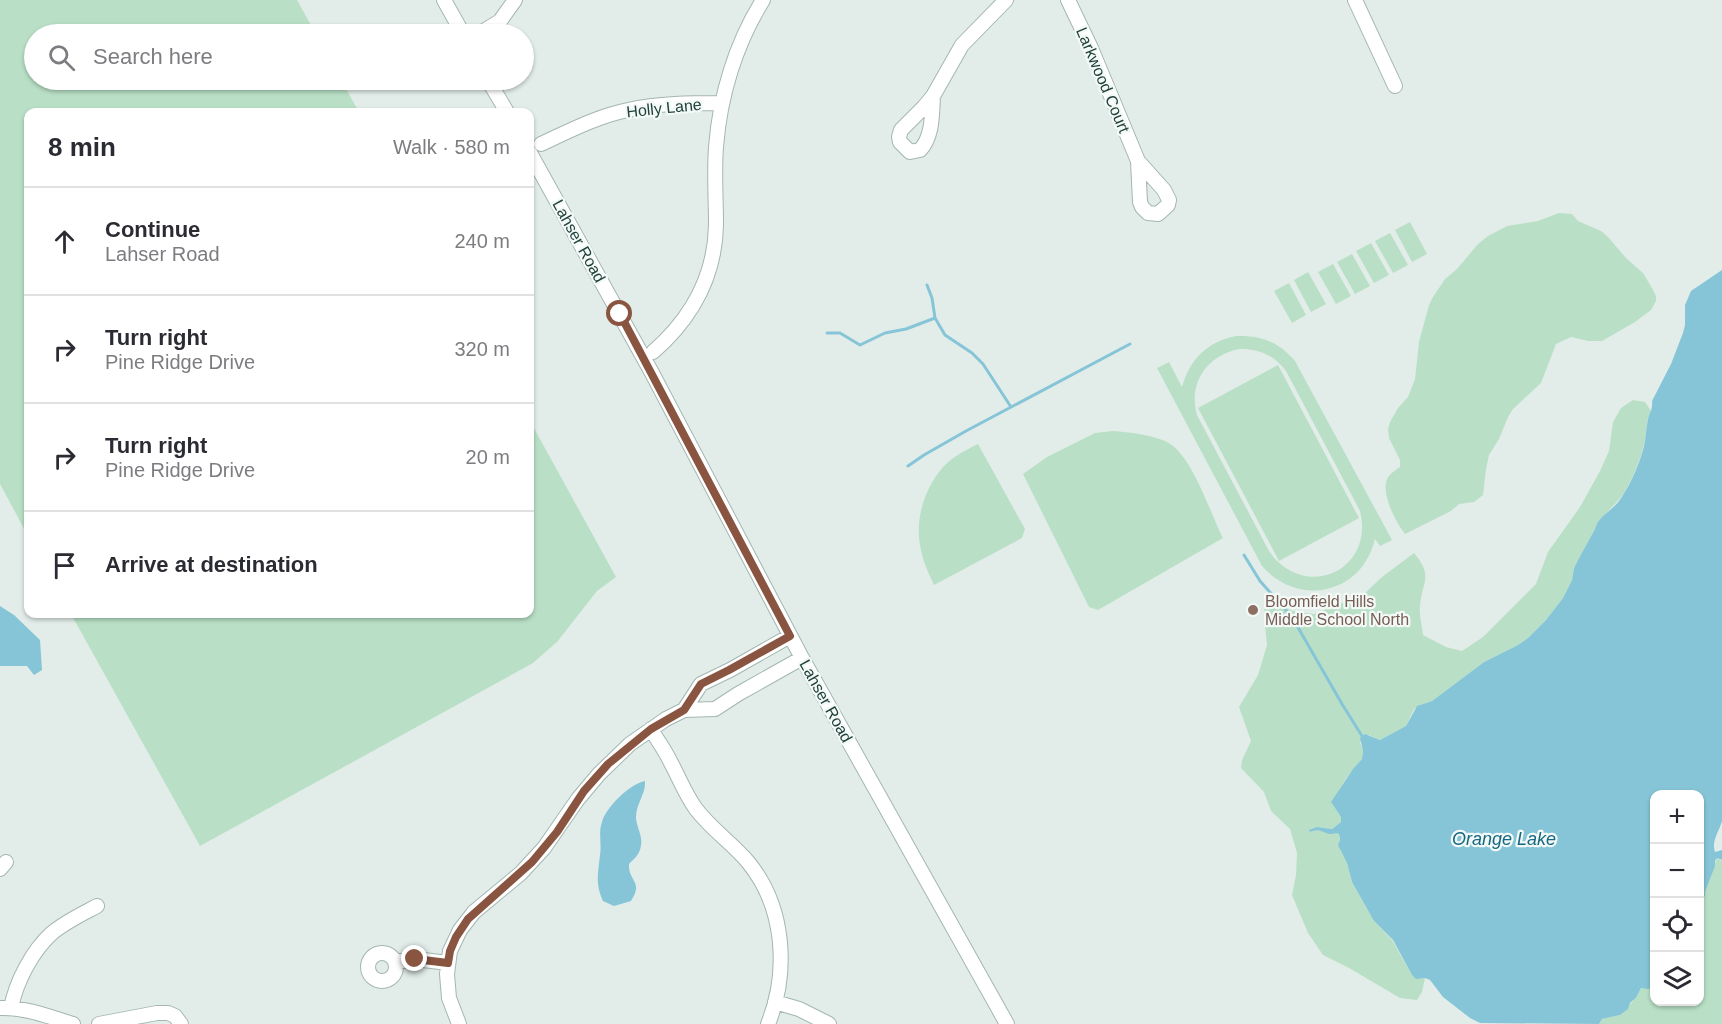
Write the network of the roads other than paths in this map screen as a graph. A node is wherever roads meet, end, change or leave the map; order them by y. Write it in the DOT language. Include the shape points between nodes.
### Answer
graph roads {
  1 [pos="444,0"];
  2 [pos="515,0"];
  3 [pos="764,0"];
  4 [pos="1006,0"];
  5 [pos="1068,0"];
  6 [pos="1355,0"];
  7 [pos="457,24"];
  8 [pos="495,24"];
  9 [pos="1395,86"];
  10 [pos="494,90"];
  11 [pos="933,96"];
  12 [pos="722,103"];
  13 [pos="505,108"];
  14 [pos="541,144"];
  15 [pos="534,160"];
  16 [pos="1138,161"];
  17 [pos="653,352"];
  18 [pos="790,636"];
  19 [pos="802,658"];
  20 [pos="684,710"];
  21 [pos="651,729"];
  22 [pos="97,906"];
  23 [pos="396,963"];
  24 [pos="448,963"];
  25 [pos="776,1002"];
  26 [pos="6,1008"];
  27 [pos="73,1024"];
  28 [pos="99,1024"];
  29 [pos="181,1024"];
  30 [pos="459,1024"];
  31 [pos="768,1024"];
  32 [pos="829,1024"];
  33 [pos="1007,1024"];
  1 -- 7 [label="street"];
  2 -- 8 [label="street"];
  3 -- 12 [label="street" via="743,38"];
  4 -- 11 [label="street" via="962,45"];
  5 -- 16 [label="street, Larkwood Court"];
  6 -- 9 [label="street"];
  10 -- 13 [label="street"];
  12 -- 14 [label="street, Holly Lane" via="675,103 626,110"];
  12 -- 17 [label="street" via="716,147 716,226 711,268 693,306"];
  15 -- 18 [label="street, Lahser Road" via="652,373"];
  18 -- 19 [label="street, Lahser Road"];
  18 -- 20 [label="street" via="701,684"];
  19 -- 20 [label="street" via="715,709"];
  19 -- 33 [label="street, Lahser Road"];
  20 -- 21 [label="street"];
  21 -- 24 [label="street" via="603,769 532,862 468,919 456,937"];
  21 -- 25 [label="street" via="691,802 750,864 767,894 781,951"];
  22 -- 26 [label="street" via="60,928 40,946"];
  23 -- 24 [label="street" via="415,959"];
  24 -- 30 [label="street" via="449,998"];
  25 -- 31 [label="street"];
  25 -- 32 [label="street"];
  26 -- 27 [label="street"];
  28 -- 29 [label="street" via="164,1013"];
}
